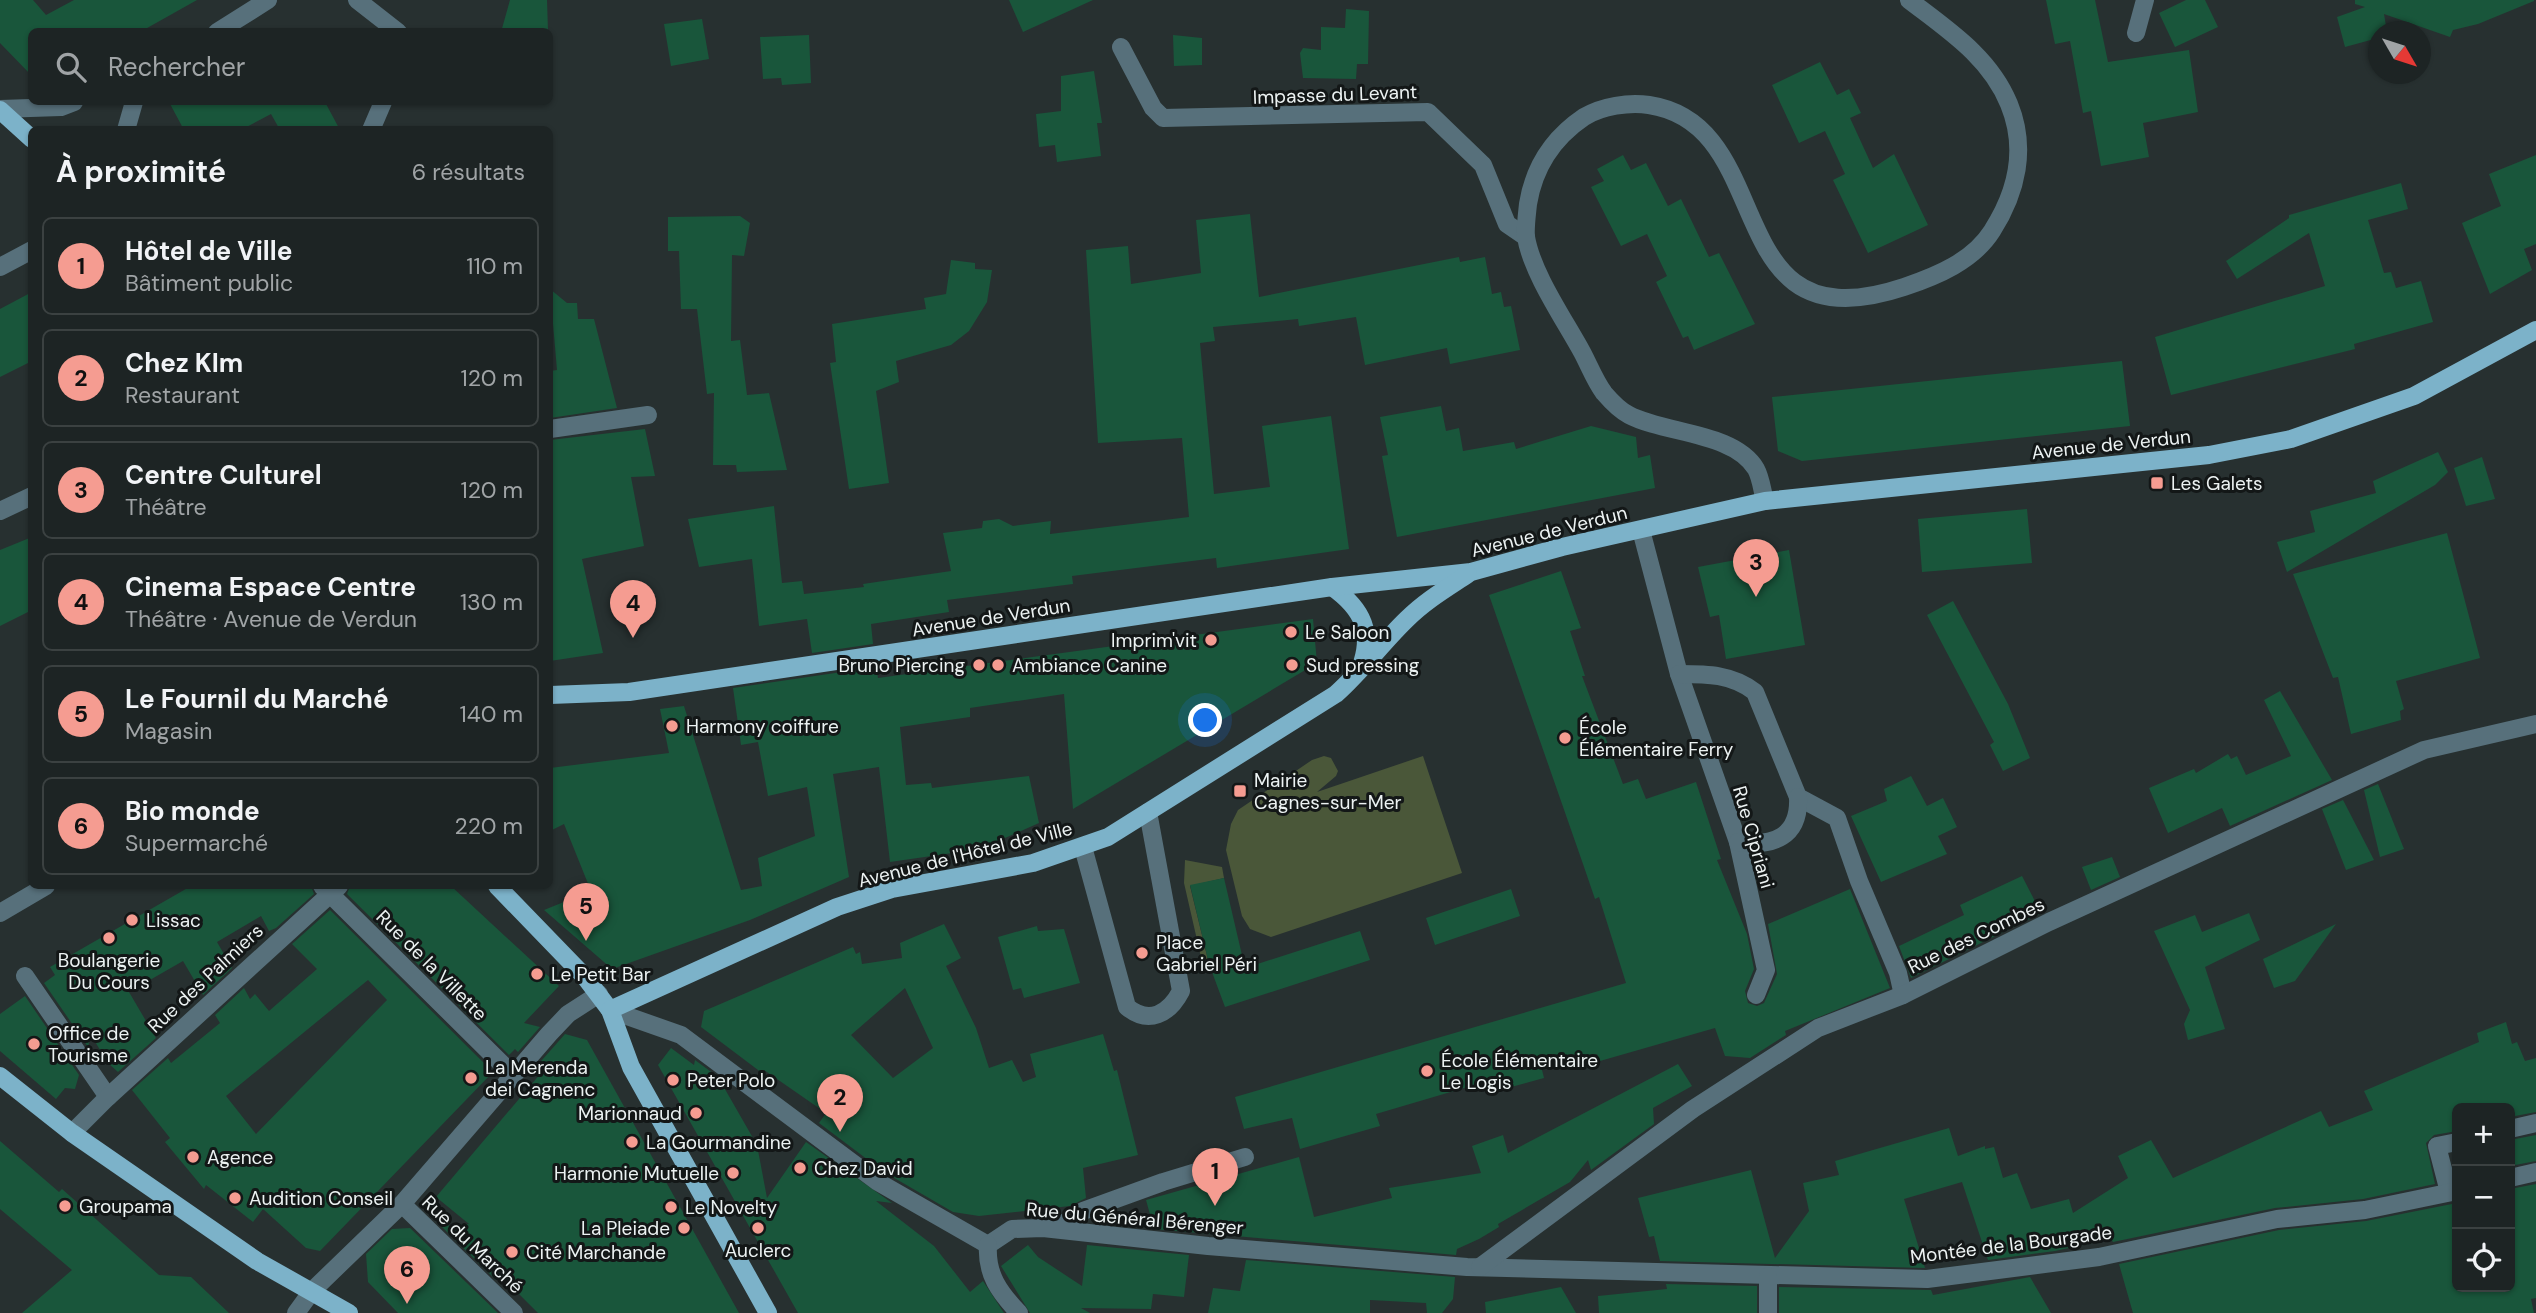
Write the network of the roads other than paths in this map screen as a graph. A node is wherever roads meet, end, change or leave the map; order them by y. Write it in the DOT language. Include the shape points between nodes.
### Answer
graph roads {
  1 [pos="268,0"];
  2 [pos="357,0"];
  3 [pos="1909,0"];
  4 [pos="2145,0"];
  5 [pos="223,28"];
  6 [pos="393,28"];
  7 [pos="2136,33"];
  8 [pos="1121,47"];
  9 [pos="66,105"];
  10 [pos="133,105"];
  11 [pos="382,105"];
  12 [pos="0,109"];
  13 [pos="127,126"];
  14 [pos="373,126"];
  15 [pos="28,135"];
  16 [pos="1526,237"];
  17 [pos="28,252"];
  18 [pos="0,267"];
  19 [pos="2536,330"];
  20 [pos="648,415"];
  21 [pos="553,429"];
  22 [pos="28,498"];
  23 [pos="1765,501"];
  24 [pos="0,511"];
  25 [pos="1641,530"];
  26 [pos="1471,572"];
  27 [pos="1332,587"];
  28 [pos="1679,674"];
  29 [pos="1357,676"];
  30 [pos="553,695"];
  31 [pos="2536,724"];
  32 [pos="1798,797"];
  33 [pos="1148,813"];
  34 [pos="1738,842"];
  35 [pos="1083,847"];
  36 [pos="41,889"];
  37 [pos="329,889"];
  38 [pos="331,889"];
  39 [pos="500,889"];
  40 [pos="0,913"];
  41 [pos="25,976"];
  42 [pos="600,994"];
  43 [pos="1755,995"];
  44 [pos="1903,995"];
  45 [pos="610,1010"];
  46 [pos="512,1074"];
  47 [pos="0,1076"];
  48 [pos="108,1097"];
  49 [pos="2536,1123"];
  50 [pos="2515,1128"];
  51 [pos="72,1133"];
  52 [pos="2452,1143"];
  53 [pos="1245,1157"];
  54 [pos="2536,1172"];
  55 [pos="2515,1177"];
  56 [pos="2452,1188"];
  57 [pos="2452,1191"];
  58 [pos="402,1204"];
  59 [pos="1055,1229"];
  60 [pos="988,1245"];
  61 [pos="1480,1267"];
  62 [pos="1768,1276"];
  63 [pos="312,1291"];
  64 [pos="296,1313"];
  65 [pos="349,1313"];
  66 [pos="514,1313"];
  67 [pos="768,1313"];
  68 [pos="1019,1313"];
  69 [pos="1768,1313"];
  1 -- 5 [label="street"];
  2 -- 6 [label="street"];
  3 -- 16 [label="street" via="1971,48 2001,83 2016,122 2019,163 2008,206 1986,241 1943,274 1896,289 1843,298 1811,294 1782,273 1768,252 1724,160 1703,130 1678,112 1646,105 1616,105 1587,115 1559,136 1540,162 1528,202"];
  4 -- 7 [label="street"];
  8 -- 16 [label="street, Impasse du Levant" via="1153,108 1163,118 1428,112 1483,165 1507,224"];
  9 -- 12 [label="street"];
  10 -- 13 [label="street"];
  11 -- 14 [label="street"];
  12 -- 15 [label="main road"];
  16 -- 23 [label="street" via="1542,278 1604,392 1626,414 1726,445 1748,458 1758,471"];
  17 -- 18 [label="street"];
  19 -- 23 [label="main road, Avenue de Verdun" via="2414,396 2291,439 2196,456"];
  20 -- 21 [label="street"];
  22 -- 24 [label="street"];
  23 -- 25 [label="main road, Avenue de Verdun"];
  25 -- 26 [label="main road, Avenue de Verdun"];
  25 -- 28 [label="street, Rue Cipriani"];
  26 -- 27 [label="main road, Avenue de Verdun"];
  26 -- 29 [label="main road, Avenue de l'Hôtel de Ville" via="1407,619"];
  27 -- 29 [label="main road" via="1350,599 1362,615 1368,637"];
  27 -- 30 [label="main road, Avenue de Verdun" via="629,692"];
  28 -- 32 [label="street" via="1713,674 1742,681 1755,692"];
  28 -- 34 [label="street, Rue Cipriani"];
  29 -- 33 [label="main road, Avenue de l'Hôtel de Ville" via="1336,694"];
  31 -- 44 [label="street, Rue des Combes" via="2424,750 2049,922"];
  32 -- 34 [label="street" via="1799,814 1786,835 1760,845"];
  32 -- 44 [label="street" via="1837,818"];
  33 -- 35 [label="main road, Avenue de l'Hôtel de Ville"];
  33 -- 35 [label="street" via="1181,991 1174,1006 1158,1016 1138,1016 1127,1007"];
  34 -- 43 [label="street, Rue Cipriani" via="1766,971"];
  35 -- 45 [label="main road, Avenue de l'Hôtel de Ville" via="1033,863 892,889 837,908"];
  36 -- 40 [label="street"];
  37 -- 48 [label="street, Rue des Palmiers"];
  38 -- 46 [label="street, Rue de la Villette"];
  39 -- 42 [label="main road"];
  41 -- 48 [label="street"];
  42 -- 45 [label="main road"];
  42 -- 46 [label="street" via="568,1014"];
  44 -- 61 [label="street, Rue des Combes" via="1818,1028 1693,1109"];
  45 -- 60 [label="street" via="681,1035 878,1182"];
  45 -- 67 [label="main road" via="632,1067"];
  46 -- 58 [label="street"];
  47 -- 51 [label="main road"];
  48 -- 51 [label="street, Rue des Palmiers"];
  49 -- 50 [label="street"];
  51 -- 63 [label="main road" via="257,1261"];
  52 -- 56 [label="street" via="2437,1146"];
  53 -- 59 [label="street" via="1083,1212"];
  54 -- 55 [label="street"];
  57 -- 62 [label="street, Montée de la Bourgade" via="2365,1210 2277,1219 2099,1257 1927,1279"];
  58 -- 63 [label="street"];
  58 -- 66 [label="street, Rue du Marché"];
  59 -- 60 [label="street, Rue du Général Bérenger" via="1012,1229"];
  59 -- 61 [label="street, Rue du Général Bérenger"];
  60 -- 68 [label="street" via="991,1276"];
  61 -- 62 [label="street, Montée de la Bourgade"];
  62 -- 69 [label="street"];
  63 -- 64 [label="street"];
  63 -- 65 [label="main road"];
}
